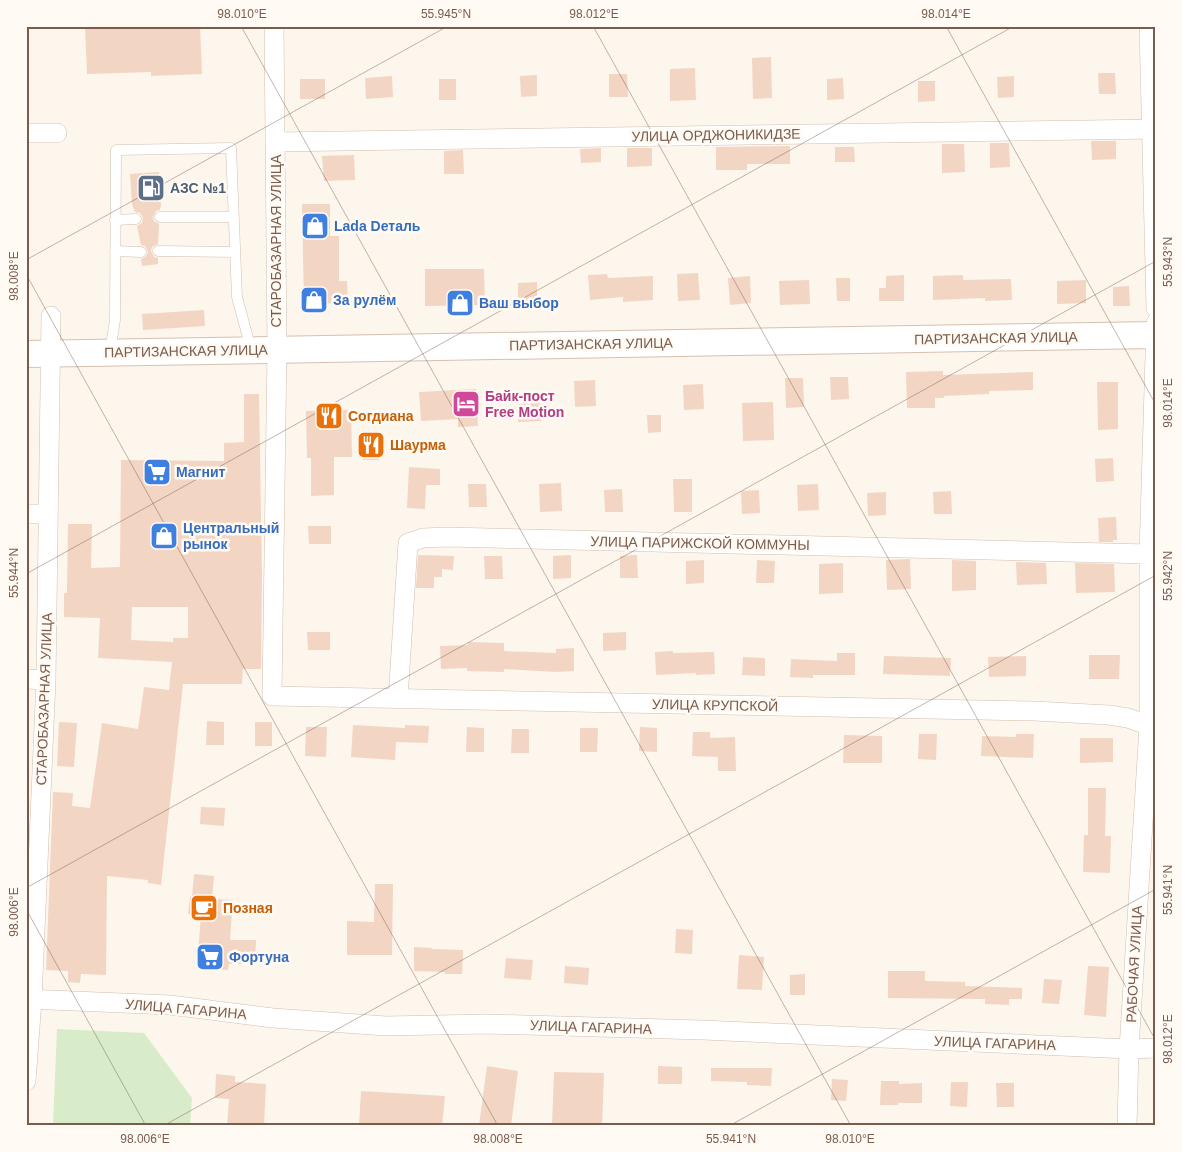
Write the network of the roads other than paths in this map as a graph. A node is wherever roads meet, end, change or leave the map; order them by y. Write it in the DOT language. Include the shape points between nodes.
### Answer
graph roads {
  1 [pos="274,26"];
  2 [pos="1149,26"];
  3 [pos="1154,129"];
  4 [pos="26,133"];
  5 [pos="57,133"];
  6 [pos="276,142"];
  7 [pos="160,217"];
  8 [pos="233,217"];
  9 [pos="136,219"];
  10 [pos="116,220"];
  11 [pos="115,251"];
  12 [pos="158,251"];
  13 [pos="141,252"];
  14 [pos="236,252"];
  15 [pos="1156,308"];
  16 [pos="51,316"];
  17 [pos="1156,322"];
  18 [pos="1156,335"];
  19 [pos="277,349"];
  20 [pos="252,350"];
  21 [pos="110,352"];
  22 [pos="38,353"];
  23 [pos="26,514"];
  24 [pos="48,514"];
  25 [pos="1148,554"];
  26 [pos="26,679"];
  27 [pos="46,680"];
  28 [pos="272,696"];
  29 [pos="398,699"];
  30 [pos="1152,727"];
  31 [pos="29,999"];
  32 [pos="1156,1048"];
  33 [pos="1129,1049"];
  34 [pos="26,1081"];
  35 [pos="1127,1126"];
  1 -- 6 [label="street, СТАРОБАЗАРНАЯ УЛИЦА"];
  2 -- 3 [label="street"];
  3 -- 6 [label="street, УЛИЦА ОРДЖОНИКИДЗЕ"];
  3 -- 15 [label="street"];
  4 -- 5 [label="street"];
  6 -- 19 [label="street, СТАРОБАЗАРНАЯ УЛИЦА"];
  7 -- 8 [label="lane"];
  8 -- 10 [label="lane" via="231,148 116,150"];
  8 -- 14 [label="lane"];
  9 -- 10 [label="lane"];
  10 -- 11 [label="lane"];
  11 -- 13 [label="lane"];
  11 -- 21 [label="lane"];
  12 -- 14 [label="lane"];
  14 -- 20 [label="lane" via="237,297"];
  16 -- 22 [label="street, СТАРОБАЗАРНАЯ УЛИЦА"];
  17 -- 18 [label="street, РАБОЧАЯ УЛИЦА"];
  18 -- 19 [label="main road, ПАРТИЗАНСКАЯ УЛИЦА"];
  18 -- 25 [label="street, РАБОЧАЯ УЛИЦА"];
  19 -- 20 [label="main road, ПАРТИЗАНСКАЯ УЛИЦА"];
  19 -- 28 [label="street, СТАРОБАЗАРНАЯ УЛИЦА"];
  20 -- 21 [label="main road, ПАРТИЗАНСКАЯ УЛИЦА"];
  21 -- 22 [label="main road, ПАРТИЗАНСКАЯ УЛИЦА"];
  22 -- 24 [label="street, СТАРОБАЗАРНАЯ УЛИЦА"];
  23 -- 24 [label="street"];
  24 -- 27 [label="street, СТАРОБАЗАРНАЯ УЛИЦА"];
  25 -- 29 [label="street, УЛИЦА ПАРИЖСКОЙ КОММУНЫ" via="423,538 408,543"];
  25 -- 30 [label="street, РАБОЧАЯ УЛИЦА"];
  26 -- 27 [label="street"];
  27 -- 31 [label="street, СТАРОБАЗАРНАЯ УЛИЦА"];
  28 -- 29 [label="street, УЛИЦА КРУПСКОЙ"];
  29 -- 30 [label="street, УЛИЦА КРУПСКОЙ" via="1034,711 1109,715"];
  30 -- 33 [label="street, РАБОЧАЯ УЛИЦА"];
  31 -- 33 [label="street, УЛИЦА ГАГАРИНА" via="170,1005 273,1018 386,1026 488,1024 684,1030"];
  31 -- 34 [label="street, СТАРОБАЗАРНАЯ УЛИЦА"];
  32 -- 33 [label="street, УЛИЦА ГАГАРИНА"];
  33 -- 35 [label="street, РАБОЧАЯ УЛИЦА"];
}
